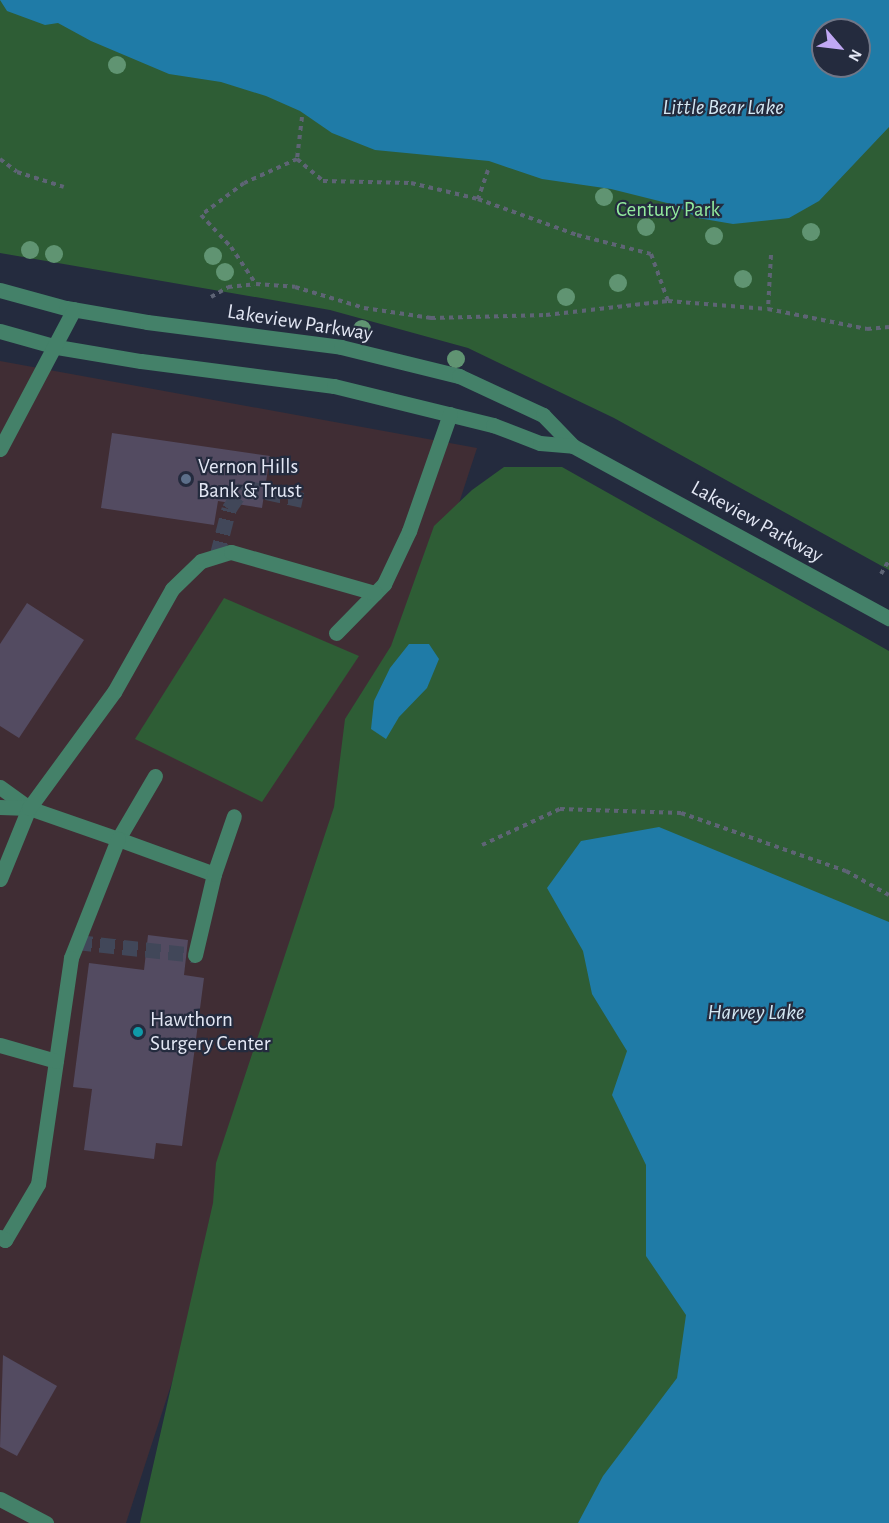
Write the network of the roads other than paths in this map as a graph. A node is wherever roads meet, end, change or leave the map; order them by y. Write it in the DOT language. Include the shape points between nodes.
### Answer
graph roads {
  1 [pos="0,290"];
  2 [pos="74,309"];
  3 [pos="0,331"];
  4 [pos="57,346"];
  5 [pos="450,414"];
  6 [pos="573,446"];
  7 [pos="0,449"];
  8 [pos="375,593"];
  9 [pos="889,618"];
  10 [pos="336,633"];
  11 [pos="155,776"];
  12 [pos="0,787"];
  13 [pos="0,807"];
  14 [pos="29,808"];
  15 [pos="234,816"];
  16 [pos="118,840"];
  17 [pos="214,874"];
  18 [pos="0,879"];
  19 [pos="195,955"];
  20 [pos="0,1045"];
  21 [pos="56,1061"];
  22 [pos="0,1238"];
  23 [pos="0,1499"];
  24 [pos="46,1523"];
  1 -- 2 [label="street, Lakeview Parkway"];
  2 -- 4 [label="street"];
  2 -- 6 [label="street, Lakeview Parkway" via="341,347 459,376 543,415"];
  3 -- 4 [label="street, Lakeview Parkway"];
  4 -- 5 [label="street, Lakeview Parkway" via="334,386"];
  4 -- 7 [label="street"];
  5 -- 6 [label="street, Lakeview Parkway" via="540,443"];
  5 -- 8 [label="street" via="409,531 384,584"];
  6 -- 9 [label="street, Lakeview Parkway"];
  8 -- 10 [label="street"];
  8 -- 14 [label="street" via="231,552 201,561 172,589 114,692"];
  11 -- 16 [label="street"];
  12 -- 14 [label="street"];
  13 -- 14 [label="street"];
  14 -- 16 [label="street"];
  14 -- 18 [label="street"];
  15 -- 17 [label="street"];
  16 -- 17 [label="street"];
  16 -- 21 [label="street" via="71,958"];
  17 -- 19 [label="street"];
  20 -- 21 [label="street"];
  21 -- 22 [label="street" via="38,1184 5,1240"];
  23 -- 24 [label="street"];
}
